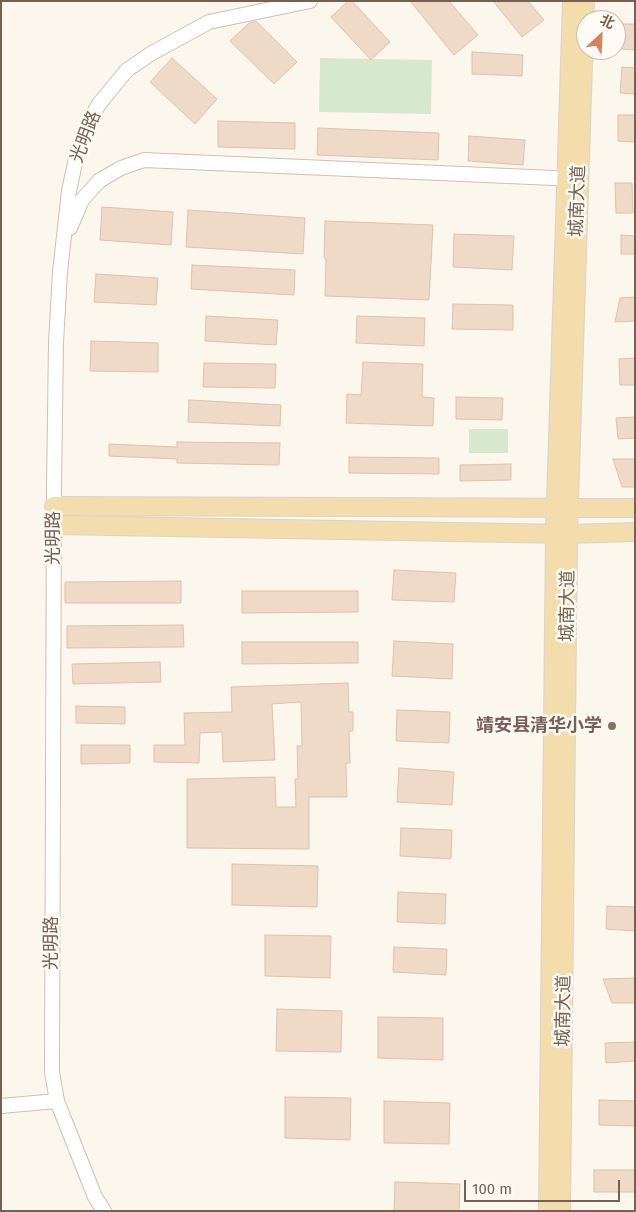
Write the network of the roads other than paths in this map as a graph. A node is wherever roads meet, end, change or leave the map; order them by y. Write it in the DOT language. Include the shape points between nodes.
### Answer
graph roads {
  1 [pos="310,1"];
  2 [pos="572,1"];
  3 [pos="585,1"];
  4 [pos="572,179"];
  5 [pos="60,272"];
  6 [pos="54,506"];
  7 [pos="562,508"];
  8 [pos="635,508"];
  9 [pos="54,525"];
  10 [pos="635,532"];
  11 [pos="562,534"];
  12 [pos="57,1101"];
  13 [pos="1,1106"];
  14 [pos="104,1211"];
  15 [pos="548,1211"];
  16 [pos="562,1211"];
  1 -- 5 [label="street, 光明路" via="209,22 127,70 99,104 78,149 69,191"];
  2 -- 4 [label="main road, 城南大道"];
  3 -- 4 [label="main road, 城南大道"];
  4 -- 5 [label="street" via="144,160 99,181 82,200 72,221"];
  4 -- 7 [label="main road, 城南大道"];
  5 -- 6 [label="street, 光明路"];
  6 -- 7 [label="main road"];
  6 -- 9 [label="street, 光明路"];
  7 -- 8 [label="main road"];
  7 -- 11 [label="main road, 城南大道"];
  9 -- 11 [label="main road"];
  9 -- 12 [label="street, 光明路" via="52,1072"];
  10 -- 11 [label="main road"];
  11 -- 15 [label="main road, 城南大道"];
  11 -- 16 [label="main road, 城南大道"];
  12 -- 13 [label="street"];
  12 -- 14 [label="street, 光明路" via="95,1197"];
}
